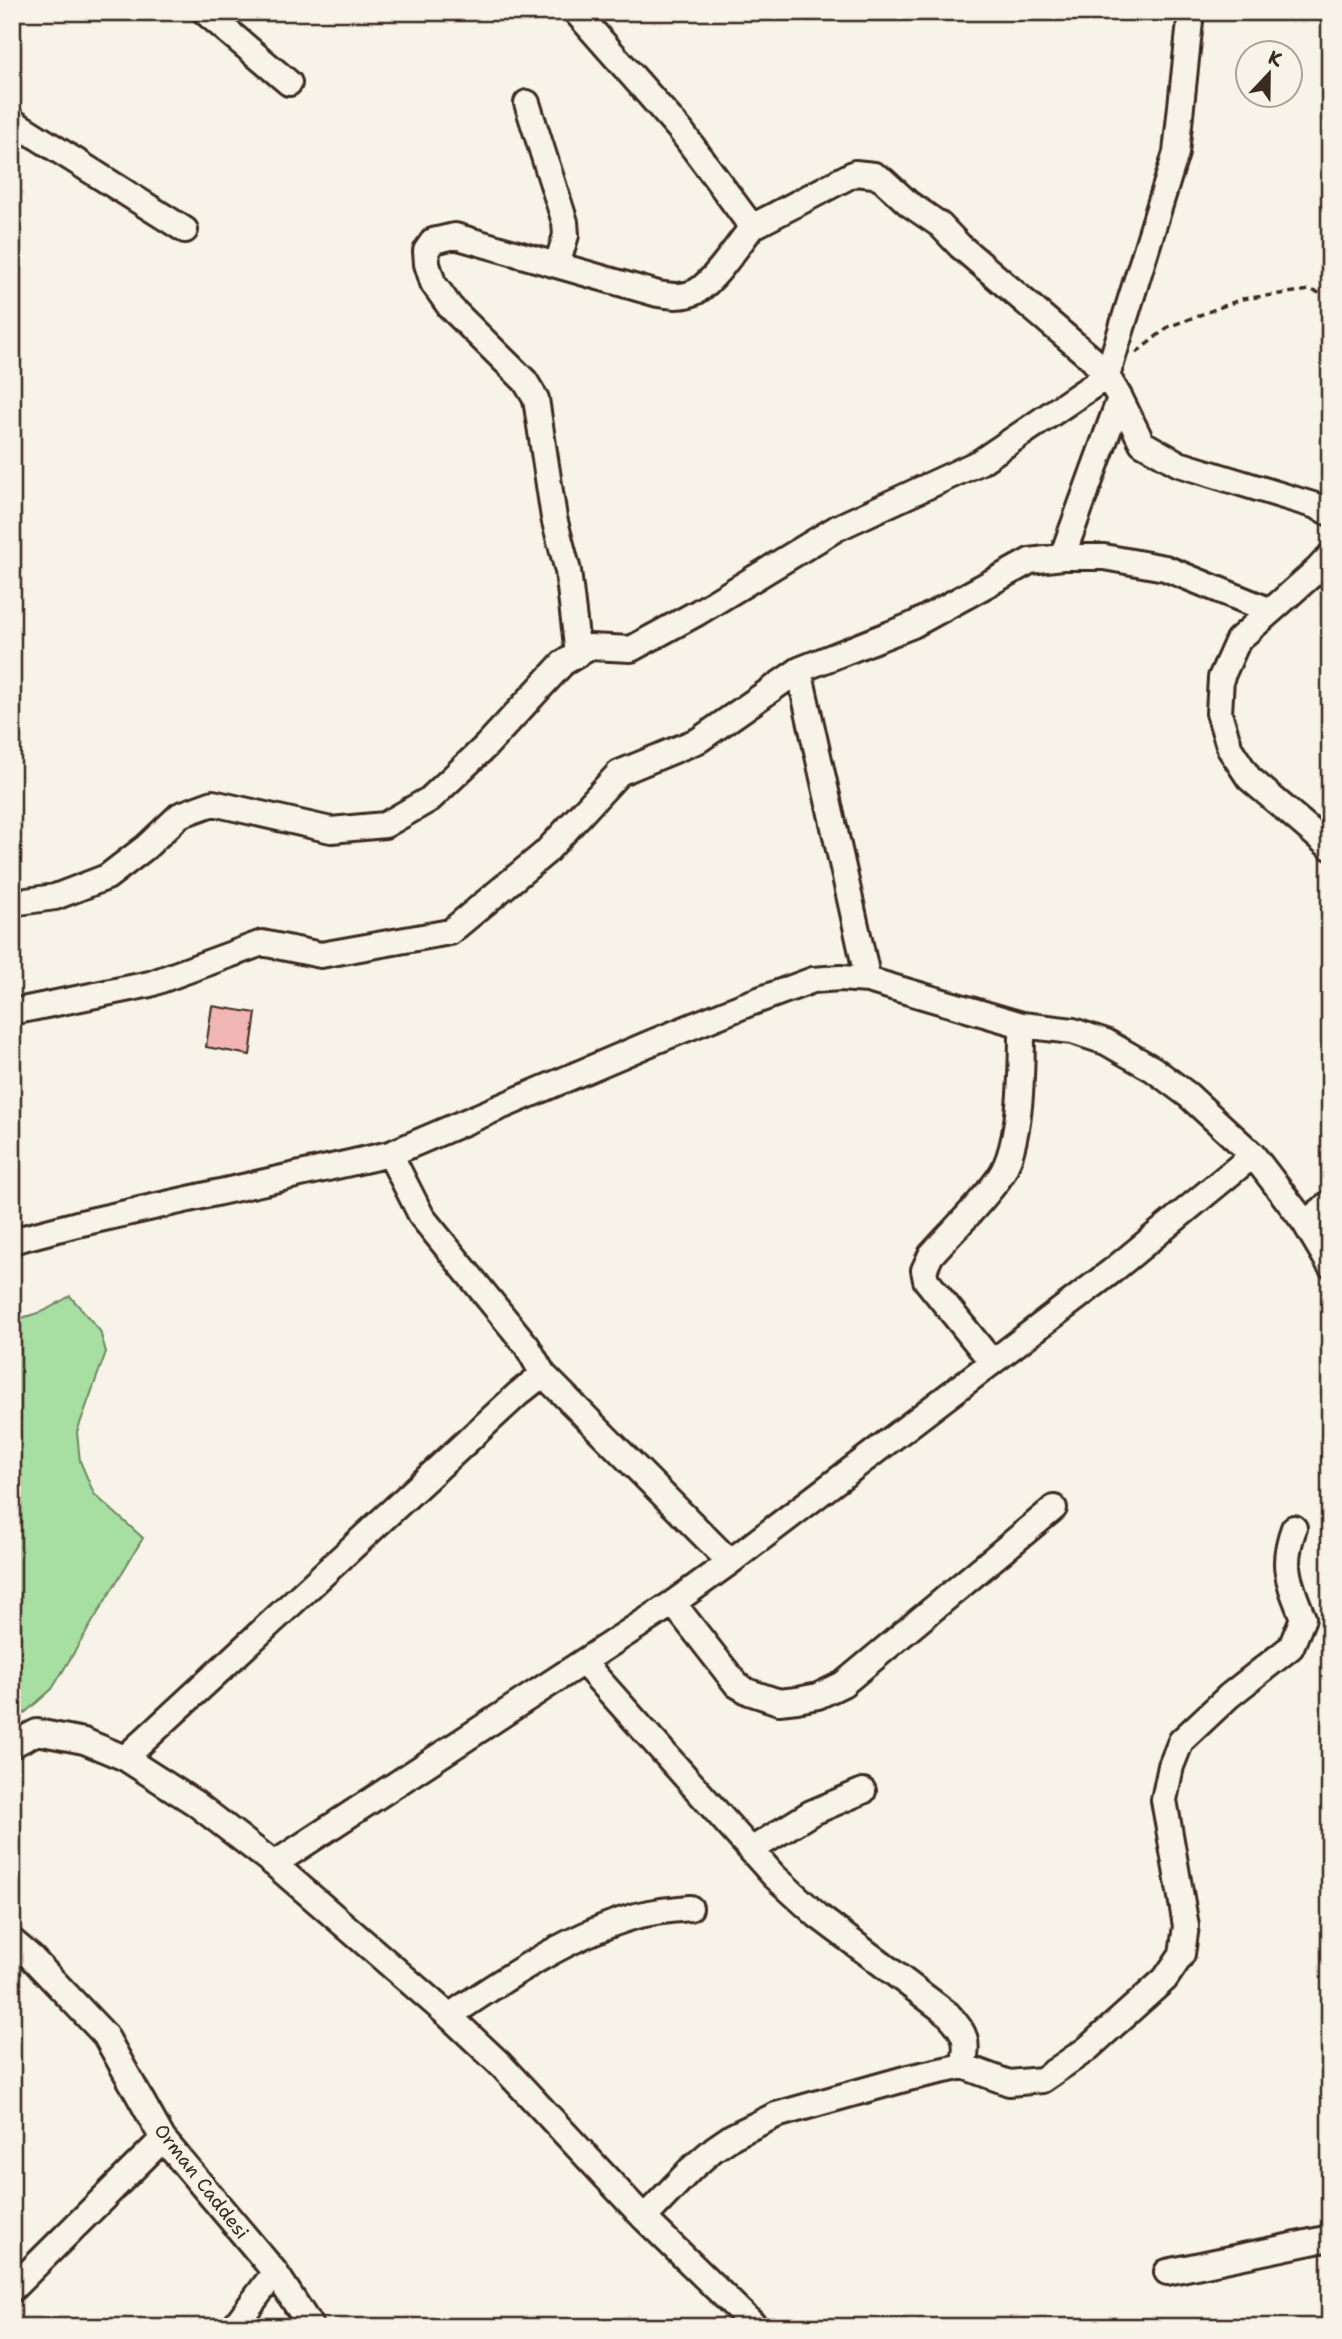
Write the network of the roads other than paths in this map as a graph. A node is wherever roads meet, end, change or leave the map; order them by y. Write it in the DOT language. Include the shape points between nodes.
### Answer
graph roads {
  1 [pos="205,12"];
  2 [pos="576,12"];
  3 [pos="1191,12"];
  4 [pos="289,83"];
  5 [pos="527,103"];
  6 [pos="12,121"];
  7 [pos="752,227"];
  8 [pos="185,230"];
  9 [pos="557,265"];
  10 [pos="1107,376"];
  11 [pos="1120,398"];
  12 [pos="1330,513"];
  13 [pos="1330,556"];
  14 [pos="1062,557"];
  15 [pos="1271,611"];
  16 [pos="578,654"];
  17 [pos="799,670"];
  18 [pos="1330,847"];
  19 [pos="12,903"];
  20 [pos="868,981"];
  21 [pos="12,1012"];
  22 [pos="1022,1025"];
  23 [pos="390,1154"];
  24 [pos="1253,1155"];
  25 [pos="1330,1203"];
  26 [pos="1305,1223"];
  27 [pos="12,1241"];
  28 [pos="1330,1265"];
  29 [pos="992,1362"];
  30 [pos="543,1374"];
  31 [pos="1054,1508"];
  32 [pos="1294,1528"];
  33 [pos="730,1562"];
  34 [pos="673,1603"];
  35 [pos="583,1662"];
  36 [pos="12,1745"];
  37 [pos="125,1758"];
  38 [pos="863,1791"];
  39 [pos="751,1850"];
  40 [pos="274,1864"];
  41 [pos="690,1908"];
  42 [pos="12,1941"];
  43 [pos="449,2015"];
  44 [pos="963,2067"];
  45 [pos="163,2139"];
  46 [pos="644,2218"];
  47 [pos="1330,2238"];
  48 [pos="275,2272"];
  49 [pos="1167,2272"];
  50 [pos="12,2289"];
  51 [pos="234,2327"];
  52 [pos="311,2327"];
  53 [pos="756,2327"];
  1 -- 4 [label="street"];
  2 -- 7 [label="street" via="681,131"];
  3 -- 10 [label="street" via="1176,153"];
  5 -- 9 [label="street" via="565,222"];
  6 -- 8 [label="street"];
  7 -- 9 [label="street" via="709,281 695,292 677,297"];
  7 -- 10 [label="street" via="855,173 874,175 940,225"];
  9 -- 16 [label="street" via="455,236 433,241 426,251 433,283 450,307 525,381 536,399 554,518 568,571"];
  10 -- 11 [label="street"];
  10 -- 16 [label="street" via="980,462 837,528 631,649 590,647"];
  11 -- 12 [label="street" via="1142,443 1179,464"];
  11 -- 14 [label="street"];
  13 -- 15 [label="street"];
  14 -- 15 [label="street" via="1104,557 1165,568"];
  14 -- 17 [label="street" via="1030,561 913,625"];
  15 -- 18 [label="street" via="1238,640 1220,678 1219,713 1230,748 1249,778"];
  16 -- 19 [label="street" via="563,663 430,799 385,825 331,830 213,803 180,815 107,877 55,897"];
  17 -- 20 [label="street"];
  17 -- 21 [label="street" via="699,740 619,773 545,853 450,932 321,955 262,943 150,984"];
  20 -- 22 [label="street"];
  20 -- 23 [label="street" via="813,980 653,1042"];
  22 -- 24 [label="street" via="1073,1031 1106,1042 1188,1095"];
  22 -- 29 [label="street" via="1016,1124 1008,1161 999,1178 931,1255 924,1270 926,1280"];
  23 -- 27 [label="street"];
  23 -- 30 [label="street" via="422,1217 527,1346"];
  24 -- 26 [label="street"];
  24 -- 29 [label="street"];
  25 -- 26 [label="street"];
  26 -- 28 [label="street"];
  29 -- 33 [label="street"];
  30 -- 33 [label="street"];
  30 -- 37 [label="street"];
  31 -- 34 [label="street" via="843,1684 818,1696 779,1702 737,1685"];
  32 -- 44 [label="street" via="1286,1574 1303,1618 1291,1647 1181,1741 1171,1766 1164,1800 1186,1926 1182,1954 1165,1979 1087,2049 1042,2080 1009,2082"];
  33 -- 34 [label="street"];
  34 -- 35 [label="street"];
  35 -- 39 [label="street"];
  35 -- 40 [label="street"];
  36 -- 37 [label="street" via="37,1732 84,1741"];
  37 -- 40 [label="street" via="195,1803"];
  38 -- 39 [label="street" via="811,1813"];
  39 -- 44 [label="street" via="818,1916 948,2014 962,2029 968,2048"];
  40 -- 43 [label="street"];
  41 -- 43 [label="street" via="609,1925 531,1964"];
  42 -- 45 [label="street, Orman Caddesi" via="105,2035"];
  43 -- 46 [label="street"];
  44 -- 46 [label="street" via="776,2115 714,2148"];
  45 -- 48 [label="street, Orman Caddesi"];
  45 -- 50 [label="street"];
  46 -- 53 [label="street"];
  47 -- 49 [label="street"];
  48 -- 51 [label="street"];
  48 -- 52 [label="street, Orman Caddesi"];
}
